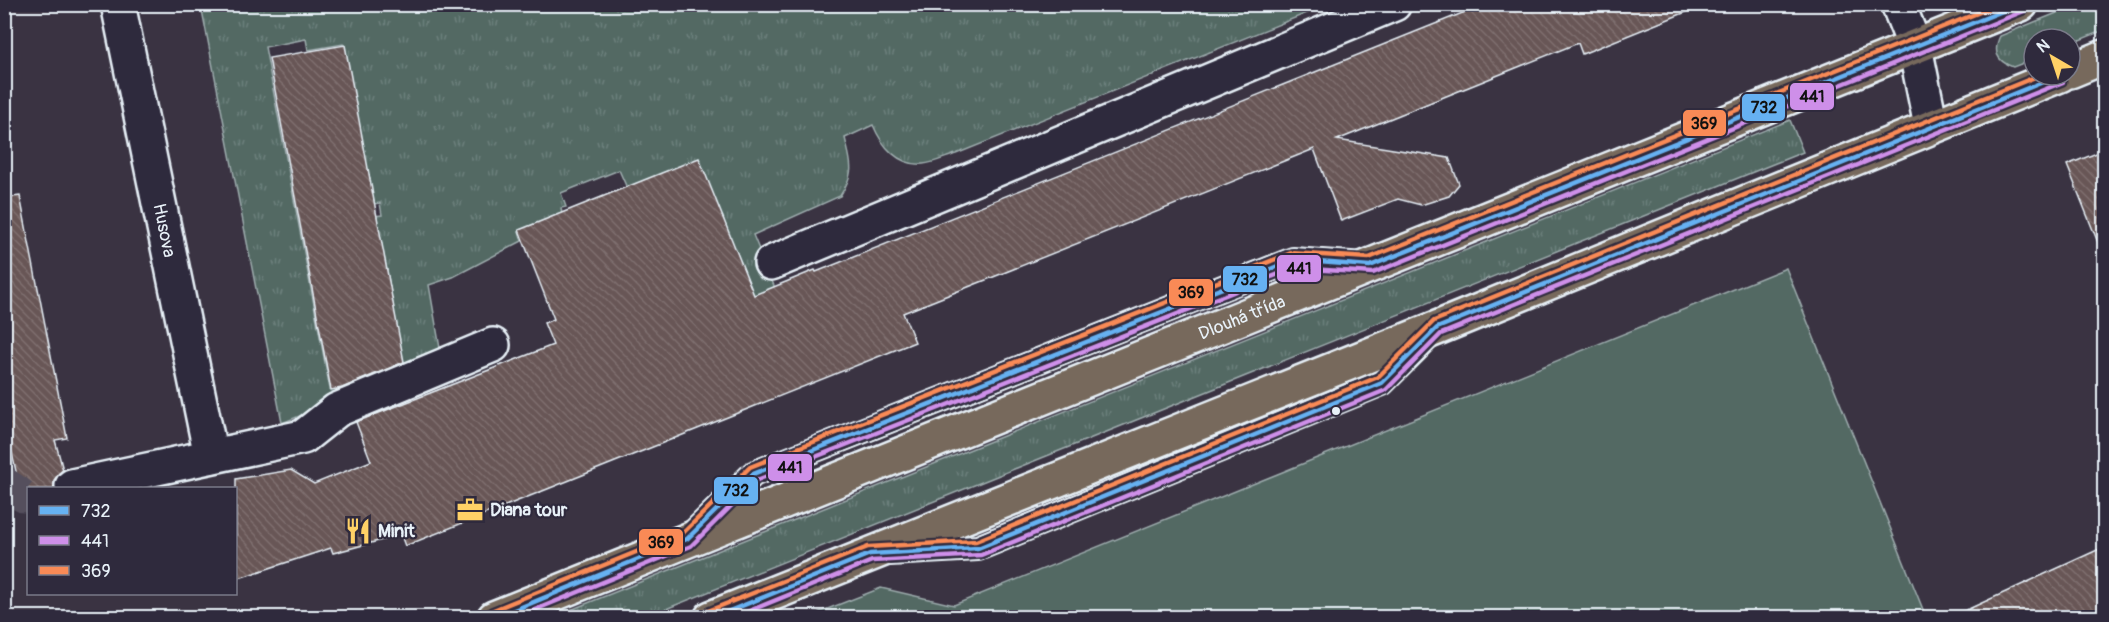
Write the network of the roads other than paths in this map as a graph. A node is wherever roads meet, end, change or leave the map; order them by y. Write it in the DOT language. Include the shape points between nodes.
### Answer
graph roads {
  1 [pos="118,4"];
  2 [pos="1394,4"];
  3 [pos="1898,4"];
  4 [pos="2021,4"];
  5 [pos="1915,47"];
  6 [pos="2104,57"];
  7 [pos="2082,66"];
  8 [pos="2030,87"];
  9 [pos="1931,126"];
  10 [pos="771,263"];
  11 [pos="493,345"];
  12 [pos="211,456"];
  13 [pos="72,486"];
  14 [pos="494,618"];
  15 [pos="711,618"];
  1 -- 12 [label="street, Husova"];
  2 -- 10 [label="street"];
  3 -- 5 [label="street"];
  4 -- 5 [label="main road, Dlouhá třída"];
  5 -- 9 [label="street"];
  5 -- 14 [label="main road, Dlouhá třída"];
  6 -- 7 [label="main road"];
  8 -- 9 [label="main road"];
  9 -- 15 [label="main road"];
  11 -- 12 [label="street" via="337,410 303,437"];
  12 -- 13 [label="street"];
}
